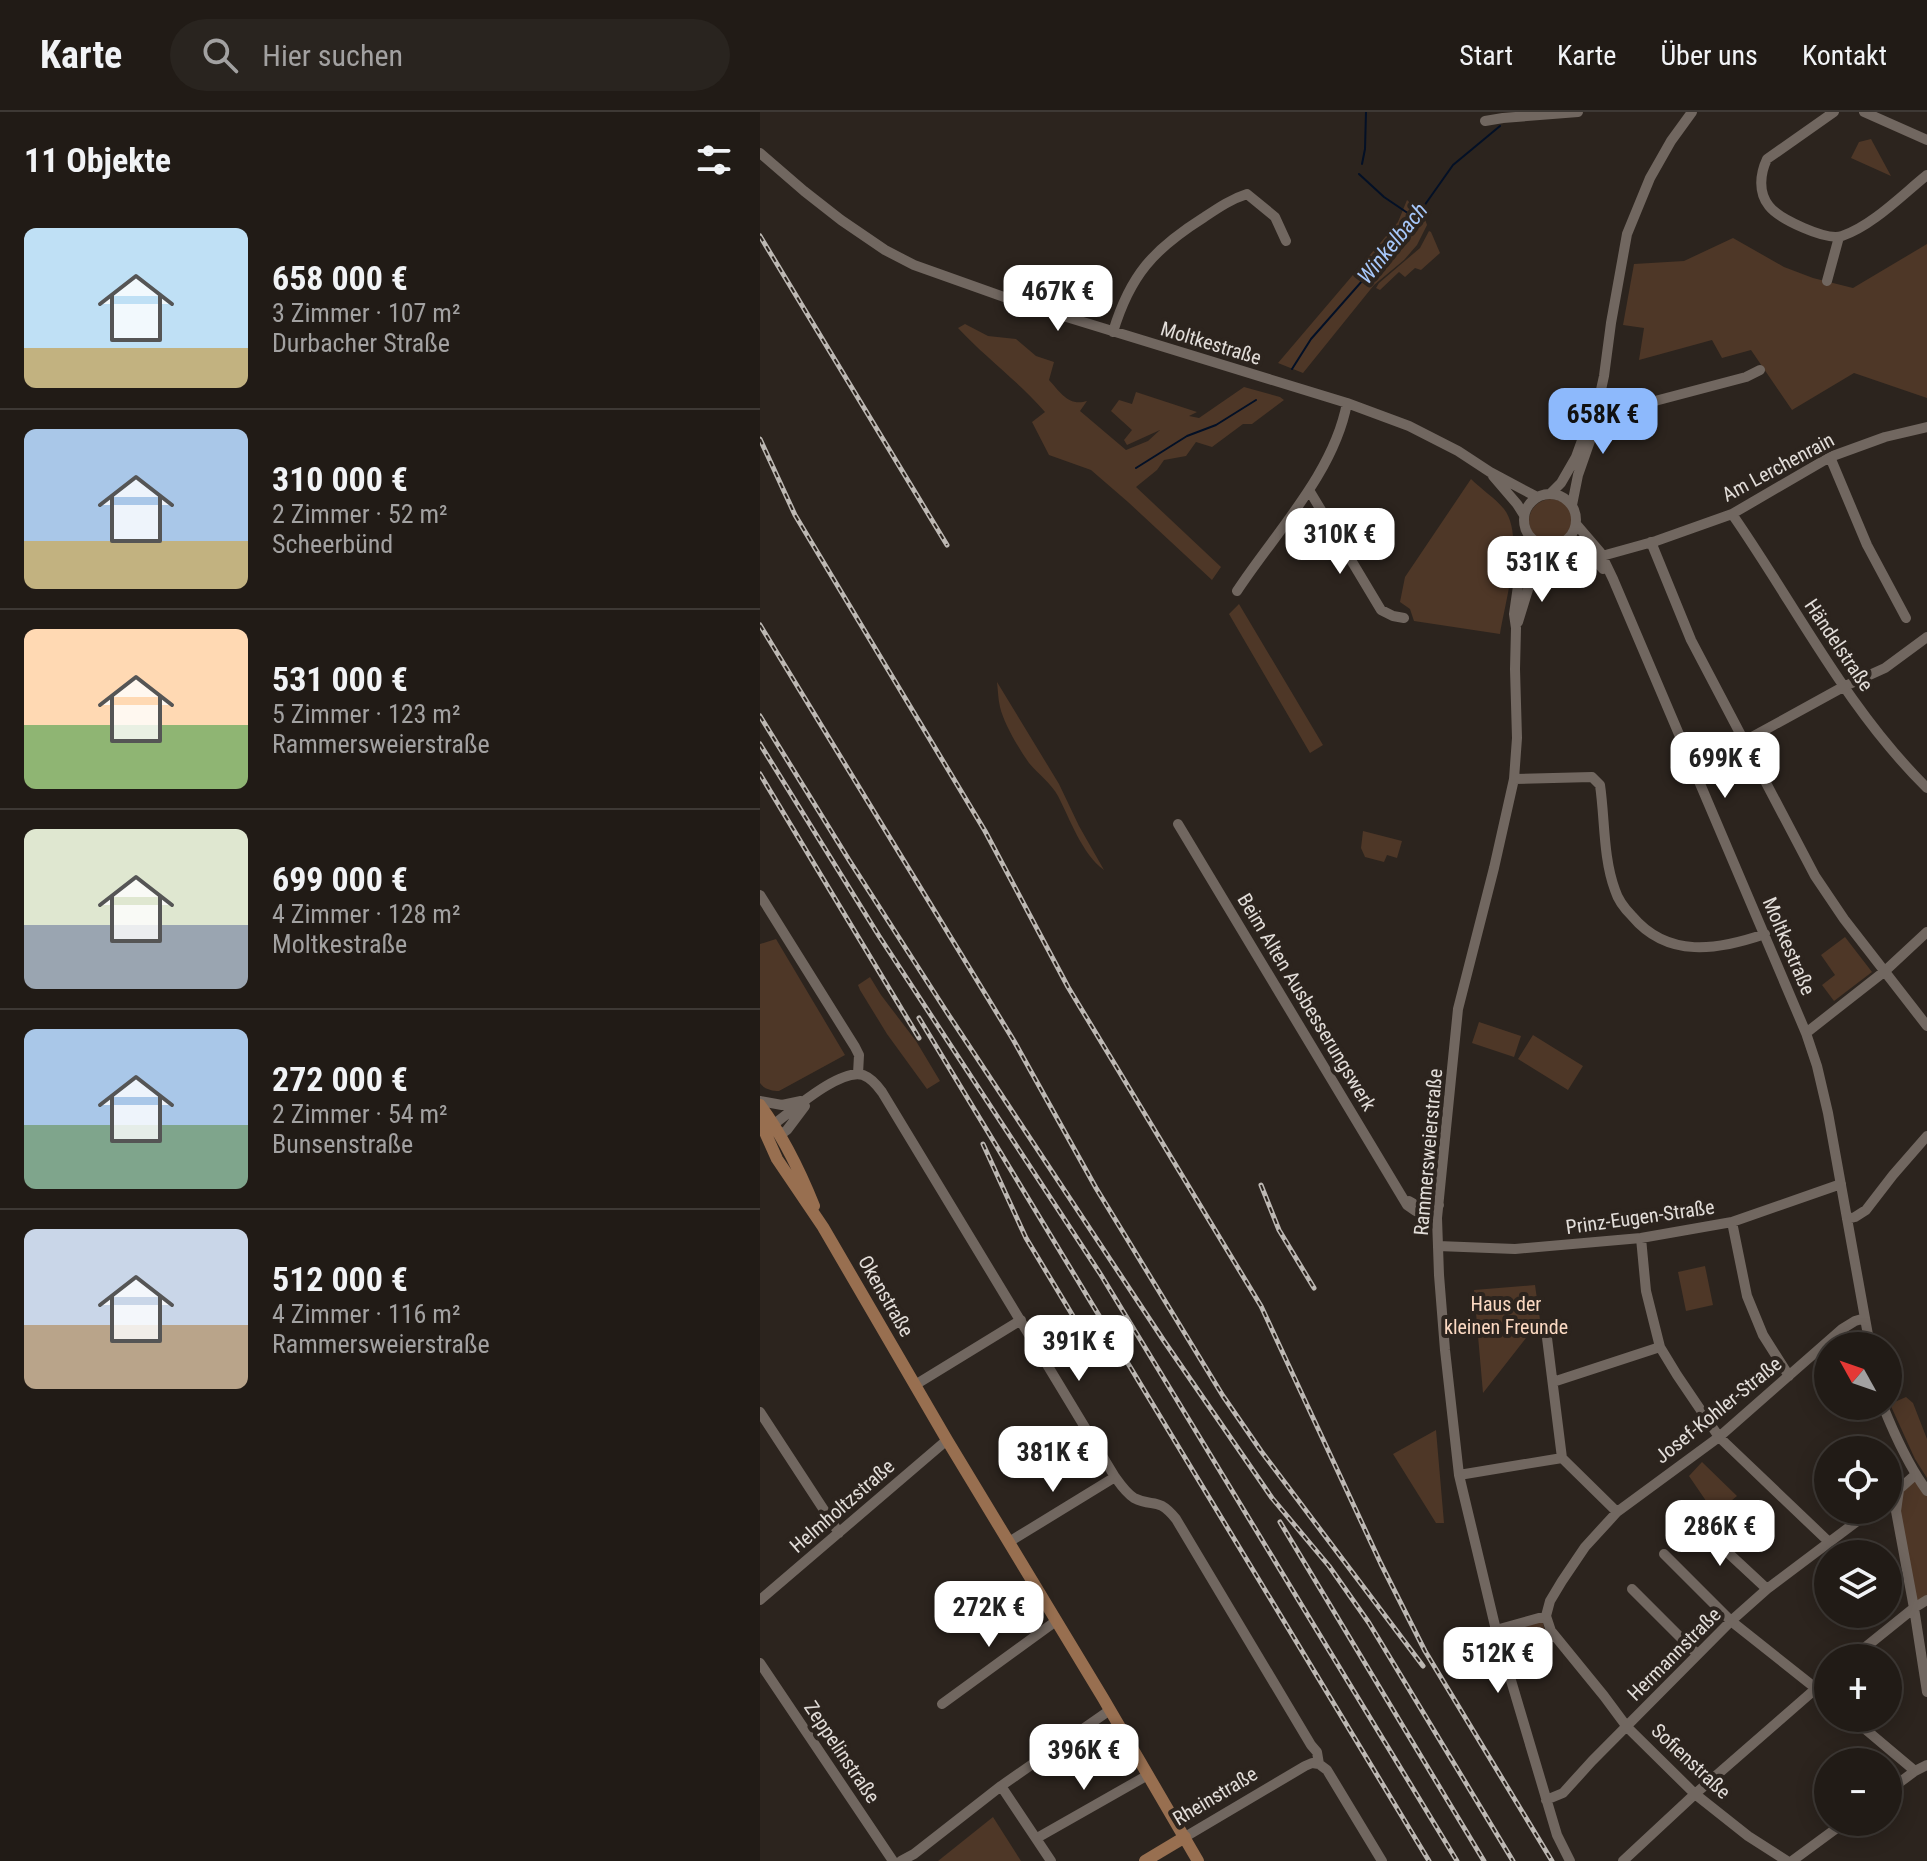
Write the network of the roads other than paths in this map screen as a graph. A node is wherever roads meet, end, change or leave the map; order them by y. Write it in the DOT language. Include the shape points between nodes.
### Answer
graph roads {
  1 [pos="1578,112"];
  2 [pos="1692,112"];
  3 [pos="1834,112"];
  4 [pos="1864,112"];
  5 [pos="1485,121"];
  6 [pos="1927,140"];
  7 [pos="760,153"];
  8 [pos="1927,175"];
  9 [pos="1839,237"];
  10 [pos="1286,241"];
  11 [pos="1827,281"];
  12 [pos="1113,332"];
  13 [pos="1760,370"];
  14 [pos="1347,403"];
  15 [pos="1596,409"];
  16 [pos="1927,427"];
  17 [pos="1830,457"];
  18 [pos="1490,472"];
  19 [pos="1309,490"];
  20 [pos="1551,493"];
  21 [pos="1537,497"];
  22 [pos="1572,505"];
  23 [pos="1732,514"];
  24 [pos="1524,515"];
  25 [pos="1576,524"];
  26 [pos="1529,537"];
  27 [pos="1651,542"];
  28 [pos="1553,545"];
  29 [pos="1602,556"];
  30 [pos="1613,579"];
  31 [pos="1240,586"];
  32 [pos="1404,618"];
  33 [pos="1906,618"];
  34 [pos="1516,628"];
  35 [pos="1927,637"];
  36 [pos="1843,687"];
  37 [pos="1743,742"];
  38 [pos="1691,765"];
  39 [pos="1514,779"];
  40 [pos="1927,788"];
  41 [pos="1178,824"];
  42 [pos="760,895"];
  43 [pos="1927,932"];
  44 [pos="1765,934"];
  45 [pos="1885,971"];
  46 [pos="1927,1026"];
  47 [pos="1806,1033"];
  48 [pos="858,1074"];
  49 [pos="810,1098"];
  50 [pos="760,1103"];
  51 [pos="767,1133"];
  52 [pos="1927,1136"];
  53 [pos="760,1157"];
  54 [pos="777,1159"];
  55 [pos="1841,1184"];
  56 [pos="1403,1198"];
  57 [pos="1439,1205"];
  58 [pos="1437,1218"];
  59 [pos="1847,1219"];
  60 [pos="1732,1222"];
  61 [pos="823,1227"];
  62 [pos="1641,1238"];
  63 [pos="1438,1246"];
  64 [pos="1865,1318"];
  65 [pos="1021,1320"];
  66 [pos="1546,1330"];
  67 [pos="1868,1332"];
  68 [pos="1660,1347"];
  69 [pos="1789,1376"];
  70 [pos="1553,1382"];
  71 [pos="915,1385"];
  72 [pos="760,1412"];
  73 [pos="1889,1420"];
  74 [pos="1719,1437"];
  75 [pos="947,1440"];
  76 [pos="1562,1458"];
  77 [pos="1459,1475"];
  78 [pos="1915,1475"];
  79 [pos="1115,1477"];
  80 [pos="1902,1487"];
  81 [pos="1927,1491"];
  82 [pos="1617,1512"];
  83 [pos="1695,1522"];
  84 [pos="1853,1524"];
  85 [pos="1898,1524"];
  86 [pos="839,1533"];
  87 [pos="1827,1540"];
  88 [pos="1832,1540"];
  89 [pos="1009,1542"];
  90 [pos="1814,1553"];
  91 [pos="1664,1554"];
  92 [pos="1632,1589"];
  93 [pos="1767,1589"];
  94 [pos="760,1600"];
  95 [pos="1927,1600"];
  96 [pos="1914,1608"];
  97 [pos="1546,1616"];
  98 [pos="1056,1621"];
  99 [pos="1731,1621"];
  100 [pos="1496,1630"];
  101 [pos="1554,1636"];
  102 [pos="1869,1644"];
  103 [pos="1502,1651"];
  104 [pos="1697,1654"];
  105 [pos="760,1663"];
  106 [pos="1814,1686"];
  107 [pos="1814,1690"];
  108 [pos="1927,1692"];
  109 [pos="942,1704"];
  110 [pos="1110,1710"];
  111 [pos="1627,1727"];
  112 [pos="1869,1732"];
  113 [pos="1311,1745"];
  114 [pos="1319,1764"];
  115 [pos="1927,1765"];
  116 [pos="1305,1766"];
  117 [pos="1915,1771"];
  118 [pos="1148,1775"];
  119 [pos="1902,1781"];
  120 [pos="1001,1786"];
  121 [pos="1695,1794"];
  122 [pos="1546,1800"];
  123 [pos="1825,1836"];
  124 [pos="1185,1837"];
  125 [pos="1037,1838"];
  126 [pos="893,1861"];
  127 [pos="901,1861"];
  128 [pos="1051,1861"];
  129 [pos="1145,1861"];
  130 [pos="1198,1861"];
  131 [pos="1380,1861"];
  132 [pos="1570,1861"];
  133 [pos="1623,1861"];
  134 [pos="1789,1861"];
  1 -- 5 [label="street"];
  2 -- 15 [label="street" via="1650,178 1627,234"];
  3 -- 9 [label="street" via="1767,159 1761,184 1770,207 1784,217"];
  4 -- 6 [label="street"];
  7 -- 12 [label="street, Moltkestraße" via="885,250 914,265"];
  8 -- 9 [label="street" via="1865,224"];
  9 -- 11 [label="street"];
  10 -- 12 [label="street" via="1275,217 1247,194 1234,198 1157,252 1130,287"];
  12 -- 14 [label="street, Moltkestraße"];
  13 -- 15 [label="street" via="1617,411"];
  14 -- 18 [label="street, Moltkestraße" via="1409,426"];
  14 -- 19 [label="street" via="1333,447"];
  15 -- 20 [label="street" via="1576,457"];
  15 -- 22 [label="street" via="1598,418"];
  16 -- 17 [label="street, Am Lerchenrain"];
  17 -- 23 [label="street, Am Lerchenrain"];
  17 -- 33 [label="street" via="1867,545"];
  18 -- 21 [label="street, Moltkestraße"];
  18 -- 24 [label="street, Moltkestraße"];
  19 -- 31 [label="street"];
  19 -- 32 [label="street" via="1381,610"];
  20 -- 21 [label="street"];
  20 -- 22 [label="street"];
  21 -- 24 [label="street"];
  22 -- 25 [label="street"];
  23 -- 27 [label="street, Am Lerchenrain"];
  23 -- 36 [label="street, Händelstraße"];
  24 -- 26 [label="street"];
  25 -- 28 [label="street" via="1570,537"];
  25 -- 29 [label="street, Moltkestraße"];
  26 -- 28 [label="street"];
  26 -- 34 [label="street, Rammersweierstraße"];
  27 -- 29 [label="street, Am Lerchenrain"];
  27 -- 37 [label="street" via="1691,640"];
  28 -- 30 [label="street, Moltkestraße" via="1576,547"];
  28 -- 34 [label="street, Rammersweierstraße" via="1534,570"];
  29 -- 30 [label="street, Moltkestraße"];
  30 -- 38 [label="street, Moltkestraße"];
  34 -- 39 [label="street, Rammersweierstraße"];
  35 -- 36 [label="street" via="1885,668"];
  36 -- 37 [label="street"];
  36 -- 40 [label="street, Händelstraße"];
  37 -- 38 [label="street"];
  37 -- 45 [label="street" via="1815,876"];
  38 -- 44 [label="street, Moltkestraße"];
  39 -- 44 [label="street" via="1592,777 1600,785 1616,893 1639,924 1661,940 1713,948"];
  39 -- 57 [label="street, Rammersweierstraße" via="1458,1009"];
  41 -- 56 [label="street, Beim Alten Ausbesserungswerk"];
  42 -- 48 [label="street" via="855,1047"];
  43 -- 45 [label="street"];
  44 -- 47 [label="street, Moltkestraße"];
  45 -- 46 [label="street"];
  45 -- 47 [label="street"];
  47 -- 55 [label="street, Moltkestraße"];
  48 -- 49 [label="street" via="845,1076"];
  48 -- 65 [label="street" via="882,1092"];
  49 -- 50 [label="street" via="782,1105"];
  49 -- 51 [label="street" via="787,1130"];
  50 -- 51 [label="main road, Okenstraße"];
  51 -- 54 [label="main road, Okenstraße"];
  51 -- 61 [label="main road, Okenstraße" via="803,1177"];
  52 -- 59 [label="street" via="1866,1210"];
  53 -- 54 [label="main road"];
  54 -- 61 [label="main road, Okenstraße"];
  55 -- 59 [label="street, Moltkestraße"];
  55 -- 60 [label="street, Prinz-Eugen-Straße"];
  56 -- 57 [label="street" via="1416,1205"];
  56 -- 58 [label="street, Beim Alten Ausbesserungswerk" via="1416,1212"];
  57 -- 58 [label="street, Rammersweierstraße"];
  58 -- 63 [label="street, Rammersweierstraße"];
  59 -- 64 [label="street, Moltkestraße"];
  60 -- 62 [label="street, Prinz-Eugen-Straße"];
  60 -- 69 [label="street" via="1747,1296"];
  61 -- 71 [label="main road, Okenstraße"];
  62 -- 63 [label="street, Prinz-Eugen-Straße" via="1515,1249"];
  62 -- 68 [label="street" via="1646,1291"];
  63 -- 77 [label="street, Rammersweierstraße"];
  64 -- 67 [label="street, Moltkestraße"];
  64 -- 69 [label="street, Josef-Kohler-Straße" via="1842,1329"];
  65 -- 71 [label="street"];
  65 -- 79 [label="street"];
  66 -- 70 [label="street"];
  68 -- 70 [label="street"];
  68 -- 74 [label="street"];
  69 -- 74 [label="street, Josef-Kohler-Straße"];
  70 -- 76 [label="street"];
  71 -- 75 [label="main road, Okenstraße"];
  72 -- 86 [label="street"];
  73 -- 78 [label="street"];
  74 -- 82 [label="street, Josef-Kohler-Straße"];
  74 -- 87 [label="street"];
  75 -- 86 [label="street, Helmholtzstraße"];
  75 -- 89 [label="main road, Okenstraße"];
  76 -- 77 [label="street"];
  76 -- 82 [label="street"];
  77 -- 100 [label="street, Rammersweierstraße"];
  78 -- 80 [label="street"];
  78 -- 81 [label="street"];
  79 -- 89 [label="street"];
  79 -- 113 [label="street" via="1134,1498 1162,1505 1176,1519"];
  82 -- 97 [label="street, Josef-Kohler-Straße" via="1574,1563"];
  83 -- 93 [label="street"];
  84 -- 88 [label="street, Hermannstraße"];
  85 -- 96 [label="street"];
  86 -- 94 [label="street, Helmholtzstraße"];
  89 -- 98 [label="main road, Okenstraße"];
  90 -- 93 [label="street, Hermannstraße"];
  91 -- 99 [label="street"];
  92 -- 104 [label="street"];
  93 -- 99 [label="street, Hermannstraße"];
  95 -- 96 [label="street"];
  96 -- 102 [label="street"];
  96 -- 108 [label="street"];
  97 -- 100 [label="street"];
  97 -- 101 [label="street, Sofienstraße"];
  98 -- 109 [label="street"];
  98 -- 110 [label="main road, Okenstraße"];
  99 -- 104 [label="street, Hermannstraße"];
  99 -- 106 [label="street"];
  100 -- 103 [label="street, Rammersweierstraße"];
  101 -- 103 [label="street"];
  101 -- 111 [label="street, Sofienstraße"];
  103 -- 122 [label="street, Rammersweierstraße"];
  104 -- 111 [label="street, Hermannstraße"];
  105 -- 126 [label="street, Zeppelinstraße"];
  107 -- 121 [label="street"];
  110 -- 118 [label="main road, Okenstraße"];
  110 -- 120 [label="street"];
  111 -- 121 [label="street, Sofienstraße"];
  111 -- 122 [label="street, Hermannstraße" via="1563,1793"];
  112 -- 117 [label="street"];
  113 -- 114 [label="street"];
  113 -- 116 [label="street"];
  114 -- 116 [label="street"];
  114 -- 131 [label="street"];
  115 -- 117 [label="street"];
  116 -- 124 [label="street, Rheinstraße"];
  117 -- 119 [label="street"];
  118 -- 124 [label="main road, Okenstraße"];
  118 -- 125 [label="street"];
  120 -- 125 [label="street"];
  120 -- 127 [label="street"];
  121 -- 133 [label="street"];
  121 -- 134 [label="street, Sofienstraße"];
  122 -- 132 [label="street, Rammersweierstraße"];
  123 -- 134 [label="street"];
  124 -- 129 [label="main road, Rheinstraße"];
  124 -- 130 [label="main road, Okenstraße"];
  125 -- 128 [label="street"];
}
